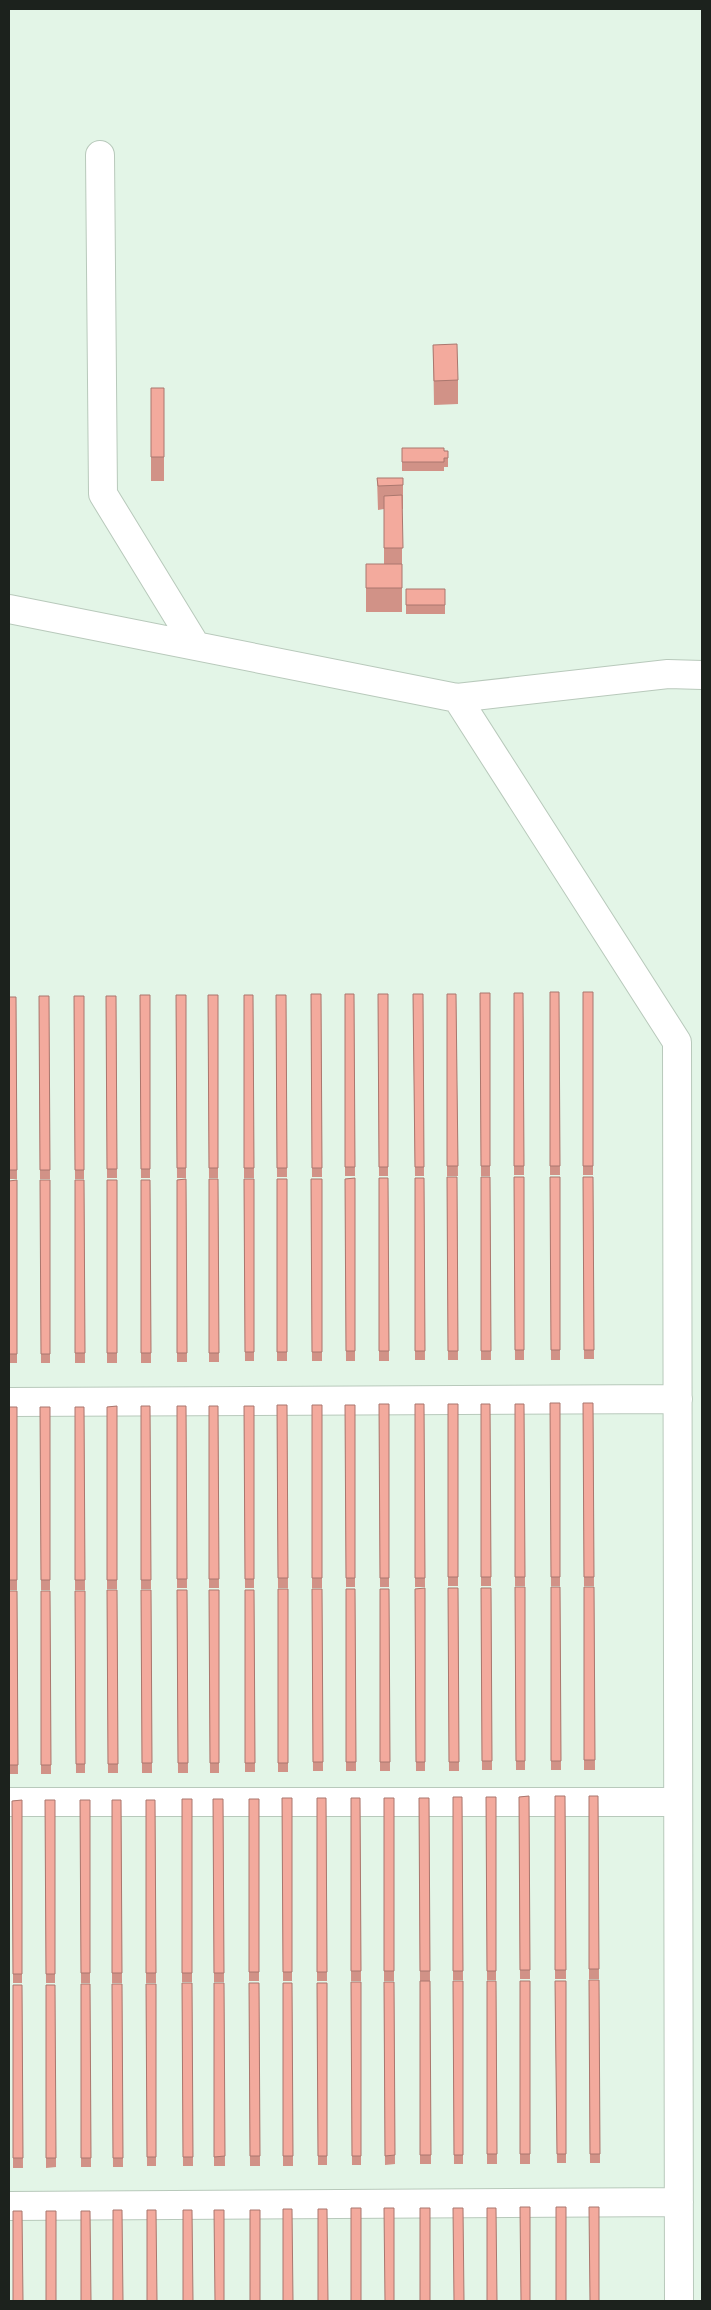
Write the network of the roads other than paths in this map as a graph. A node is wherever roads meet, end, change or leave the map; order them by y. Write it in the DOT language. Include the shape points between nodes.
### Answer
graph roads {
  1 [pos="100,155"];
  2 [pos="9,609"];
  3 [pos="196,646"];
  4 [pos="702,675"];
  5 [pos="457,698"];
  6 [pos="678,1399"];
  7 [pos="9,1402"];
  8 [pos="9,1802"];
  9 [pos="678,1802"];
  10 [pos="679,2202"];
  11 [pos="9,2206"];
  12 [pos="679,2301"];
  1 -- 3 [label="lane" via="103,494"];
  2 -- 3 [label="lane"];
  3 -- 5 [label="lane"];
  4 -- 5 [label="lane" via="668,674"];
  5 -- 6 [label="lane" via="677,1042"];
  6 -- 7 [label="lane"];
  6 -- 9 [label="lane"];
  8 -- 9 [label="lane"];
  9 -- 10 [label="lane"];
  10 -- 11 [label="lane"];
  10 -- 12 [label="lane"];
}
